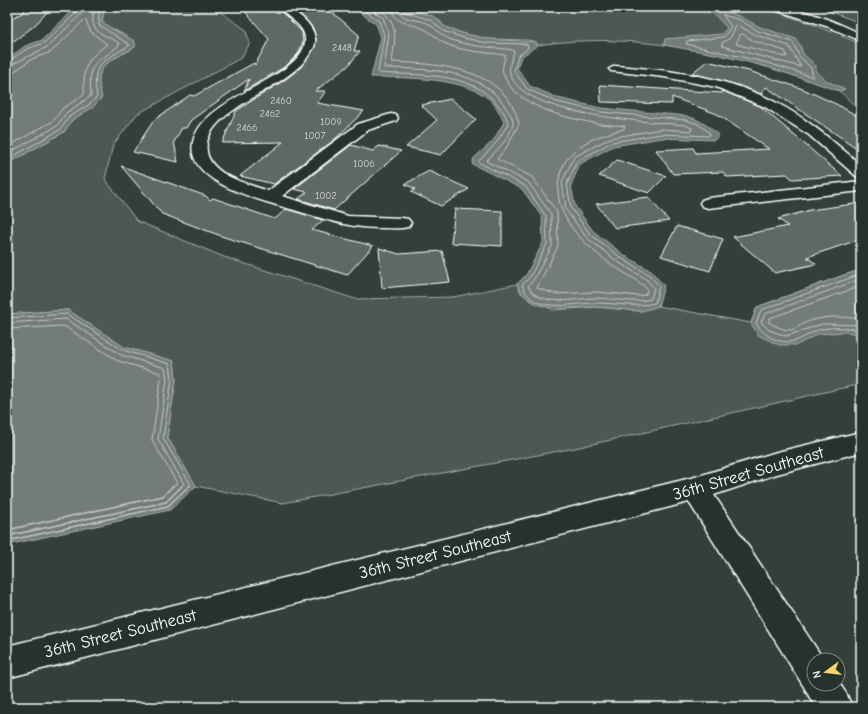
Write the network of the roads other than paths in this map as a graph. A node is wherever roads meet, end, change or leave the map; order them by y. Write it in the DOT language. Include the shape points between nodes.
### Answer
graph roads {
  1 [pos="283,7"];
  2 [pos="776,7"];
  3 [pos="861,38"];
  4 [pos="615,69"];
  5 [pos="391,118"];
  6 [pos="861,173"];
  7 [pos="861,186"];
  8 [pos="270,197"];
  9 [pos="708,203"];
  10 [pos="402,223"];
  11 [pos="861,442"];
  12 [pos="695,489"];
  13 [pos="7,662"];
  14 [pos="806,662"];
  15 [pos="825,692"];
  16 [pos="835,707"];
  1 -- 8 [label="street" via="307,30 310,38 309,46 302,58 291,68 230,107 210,123 199,139 199,156 209,171"];
  2 -- 3 [label="street" via="833,25"];
  4 -- 6 [label="street" via="664,73 719,84 770,104 814,132"];
  5 -- 8 [label="street" via="363,127"];
  7 -- 9 [label="street"];
  8 -- 10 [label="street" via="348,221"];
  11 -- 12 [label="street, 36th Street Southeast" via="777,463"];
  12 -- 13 [label="street, 36th Street Southeast"];
  12 -- 14 [label="street"];
  15 -- 16 [label="street"];
}
